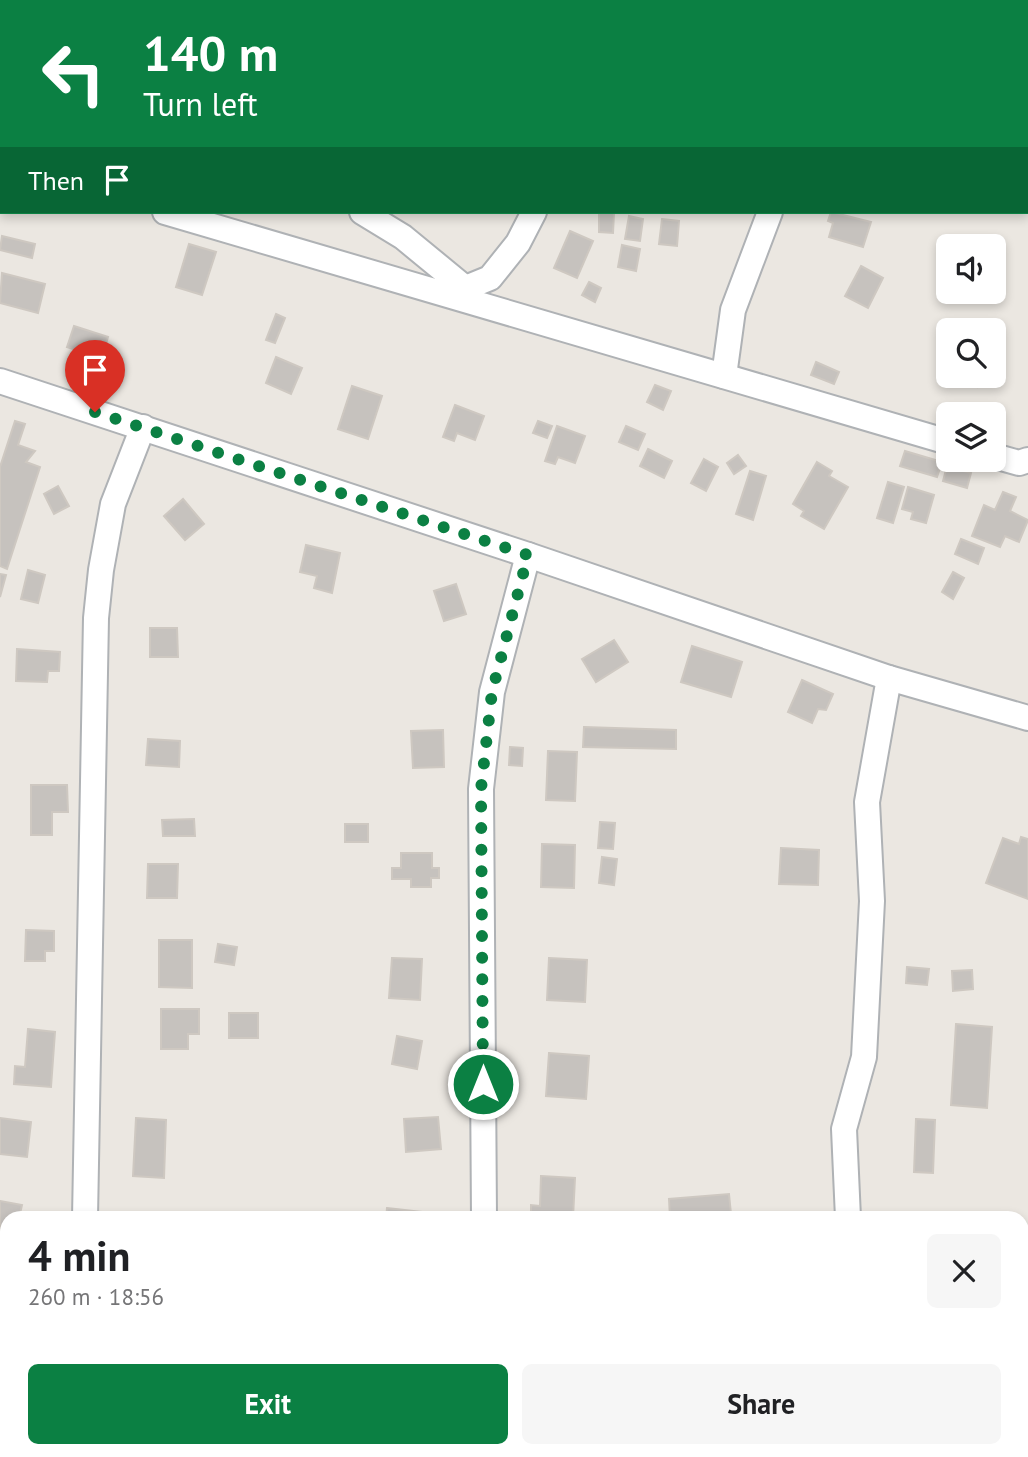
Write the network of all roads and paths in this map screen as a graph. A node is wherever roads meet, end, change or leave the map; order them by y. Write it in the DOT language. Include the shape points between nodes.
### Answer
graph roads {
  1 [pos="172,214"];
  2 [pos="365,214"];
  3 [pos="533,214"];
  4 [pos="769,214"];
  5 [pos="457,291"];
  6 [pos="724,376"];
  7 [pos="0,381"];
  8 [pos="143,427"];
  9 [pos="936,438"];
  10 [pos="1006,460"];
  11 [pos="1028,460"];
  12 [pos="528,555"];
  13 [pos="889,678"];
  14 [pos="1028,718"];
  15 [pos="85,1211"];
  16 [pos="484,1211"];
  17 [pos="848,1211"];
  1 -- 5 [label="street"];
  2 -- 5 [label="street" via="403,237"];
  3 -- 5 [label="street" via="518,243 490,278"];
  4 -- 6 [label="street" via="733,310"];
  5 -- 6 [label="street"];
  6 -- 9 [label="street"];
  7 -- 8 [label="street"];
  8 -- 12 [label="street"];
  8 -- 15 [label="street" via="113,505 96,618"];
  10 -- 11 [label="street"];
  12 -- 13 [label="street"];
  12 -- 16 [label="street" via="492,692 481,789"];
  13 -- 14 [label="street"];
  13 -- 17 [label="street" via="867,803 872,901 864,1057 844,1129"];
}
